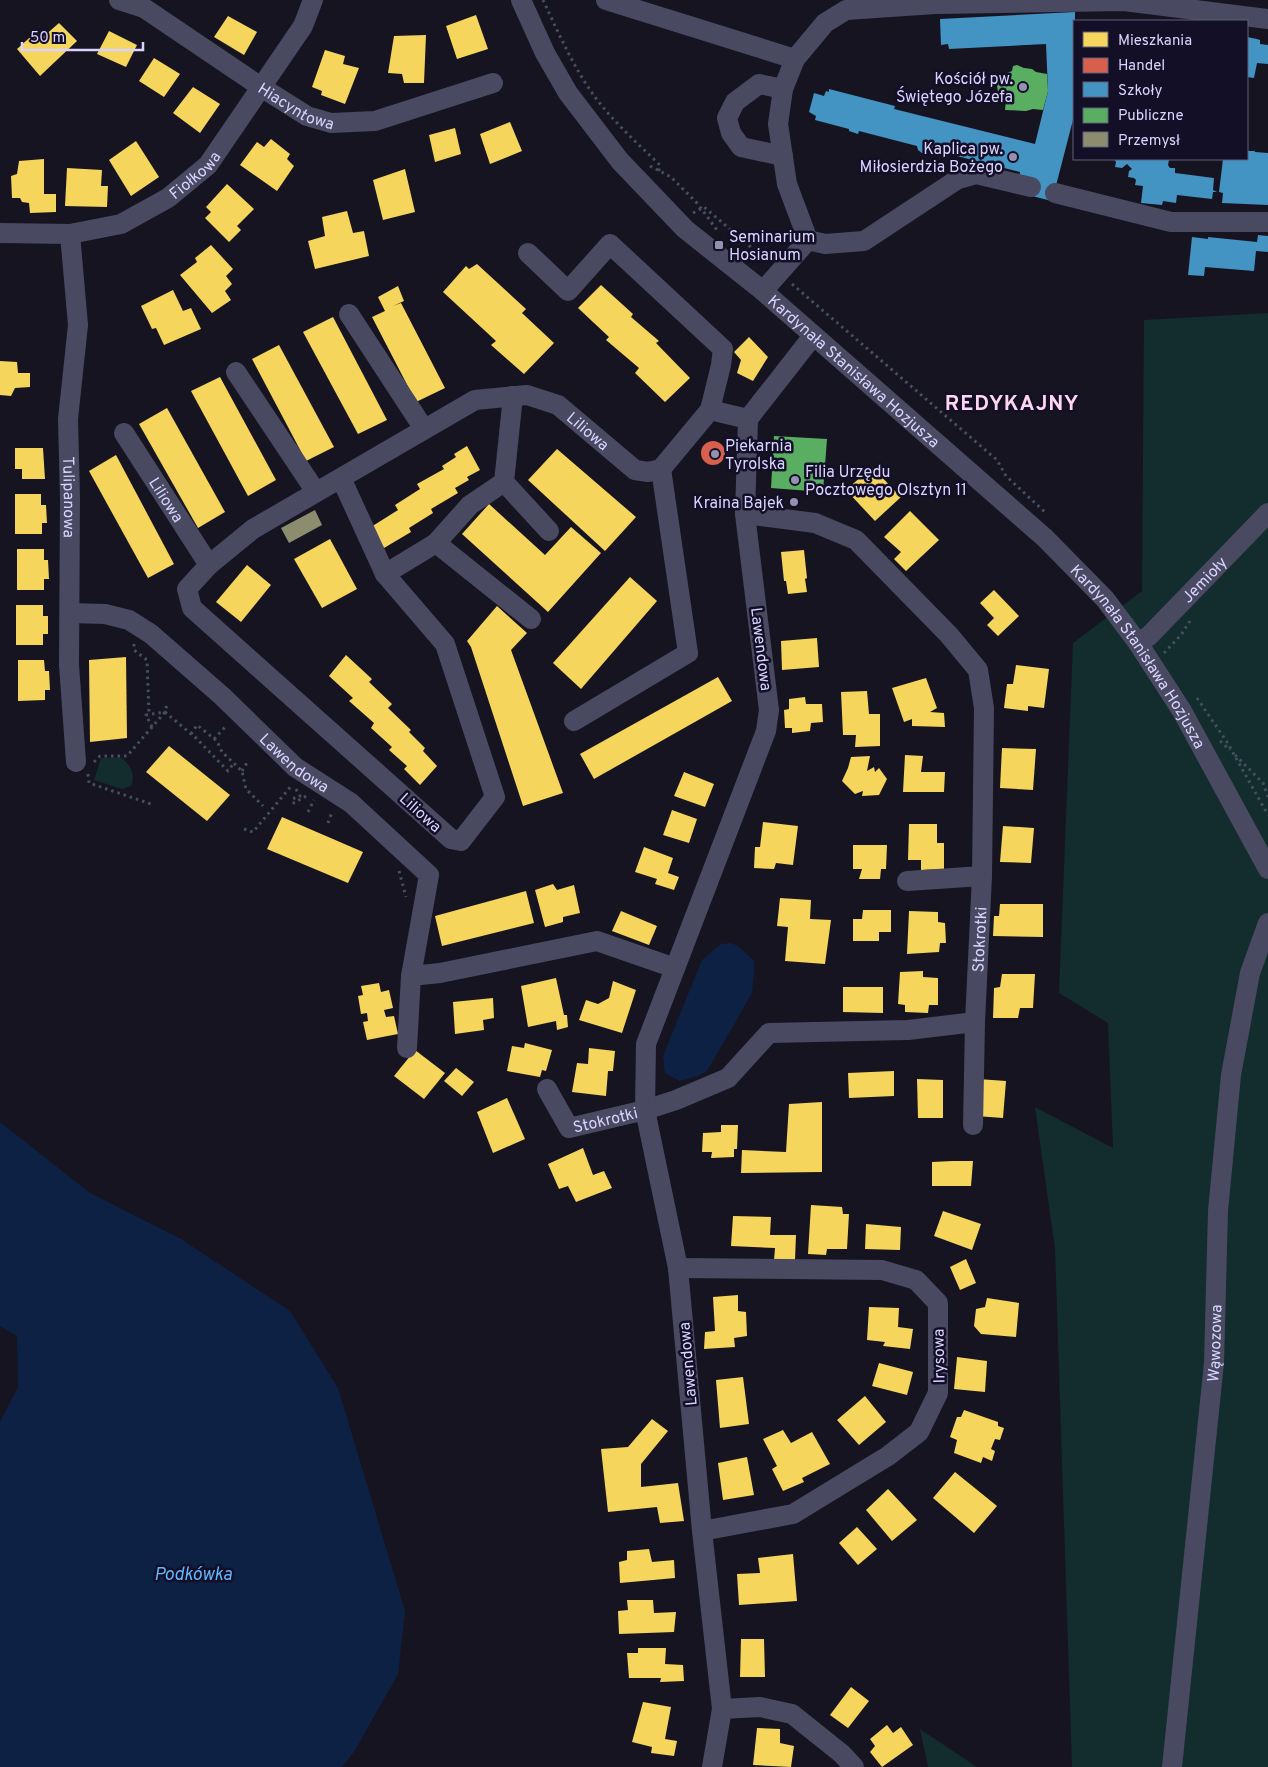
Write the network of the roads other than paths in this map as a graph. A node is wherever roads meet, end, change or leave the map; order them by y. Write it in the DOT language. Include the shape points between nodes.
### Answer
graph roads {
  1 [pos="119,0"];
  2 [pos="313,0"];
  3 [pos="521,0"];
  4 [pos="606,0"];
  5 [pos="1268,19"];
  6 [pos="795,58"];
  7 [pos="493,83"];
  8 [pos="260,87"];
  9 [pos="783,89"];
  10 [pos="783,156"];
  11 [pos="1031,187"];
  12 [pos="1055,193"];
  13 [pos="1268,222"];
  14 [pos="0,233"];
  15 [pos="70,234"];
  16 [pos="808,240"];
  17 [pos="528,253"];
  18 [pos="763,291"];
  19 [pos="348,314"];
  20 [pos="812,336"];
  21 [pos="236,372"];
  22 [pos="512,396"];
  23 [pos="710,410"];
  24 [pos="748,419"];
  25 [pos="424,429"];
  26 [pos="124,433"];
  27 [pos="661,469"];
  28 [pos="341,478"];
  29 [pos="504,482"];
  30 [pos="316,492"];
  31 [pos="1268,513"];
  32 [pos="745,514"];
  33 [pos="549,531"];
  34 [pos="436,542"];
  35 [pos="209,565"];
  36 [pos="385,574"];
  37 [pos="70,613"];
  38 [pos="531,619"];
  39 [pos="1138,643"];
  40 [pos="574,721"];
  41 [pos="86,764"];
  42 [pos="1268,869"];
  43 [pos="982,876"];
  44 [pos="907,881"];
  45 [pos="1268,923"];
  46 [pos="675,968"];
  47 [pos="411,976"];
  48 [pos="975,1022"];
  49 [pos="407,1048"];
  50 [pos="547,1089"];
  51 [pos="645,1110"];
  52 [pos="973,1125"];
  53 [pos="678,1268"];
  54 [pos="702,1531"];
  55 [pos="722,1709"];
  56 [pos="712,1767"];
  57 [pos="854,1767"];
  58 [pos="1172,1767"];
  1 -- 8 [label="street, Hiacyntowa" via="144,8"];
  2 -- 8 [label="street, Fiołkowa" via="303,26"];
  3 -- 18 [label="street, Kardynała Stanisława Hozjusza" via="568,93 620,161 685,229"];
  4 -- 6 [label="street"];
  5 -- 6 [label="street" via="1124,0 934,4 846,10 824,23"];
  6 -- 9 [label="street"];
  7 -- 8 [label="street, Hiacyntowa" via="375,121 331,123 307,116"];
  8 -- 15 [label="street, Fiołkowa" via="208,165 168,198 121,224"];
  9 -- 10 [label="street" via="778,124"];
  9 -- 10 [label="street" via="759,84 735,102 726,118 741,147"];
  10 -- 16 [label="street" via="787,184"];
  11 -- 16 [label="street" via="976,174 958,179 864,241 826,244"];
  12 -- 13 [label="street" via="1171,222"];
  14 -- 15 [label="street, Fiołkowa"];
  15 -- 37 [label="street, Tulipanowa" via="78,325 68,419"];
  16 -- 18 [label="street"];
  17 -- 23 [label="street" via="568,291 610,244 723,349"];
  18 -- 20 [label="street, Kardynała Stanisława Hozjusza"];
  19 -- 25 [label="street"];
  20 -- 24 [label="street"];
  20 -- 39 [label="street, Kardynała Stanisława Hozjusza" via="1045,538 1106,599"];
  21 -- 30 [label="street"];
  22 -- 25 [label="street, Liliowa" via="474,400"];
  22 -- 27 [label="street, Liliowa" via="527,395 558,405 635,470"];
  22 -- 29 [label="street"];
  23 -- 24 [label="street"];
  23 -- 27 [label="street"];
  24 -- 32 [label="street, Lawendowa"];
  25 -- 28 [label="street, Liliowa"];
  26 -- 35 [label="street, Liliowa"];
  27 -- 40 [label="street" via="688,653"];
  28 -- 30 [label="street, Liliowa"];
  28 -- 36 [label="street, Liliowa"];
  29 -- 33 [label="street"];
  29 -- 34 [label="street" via="470,505"];
  30 -- 35 [label="street, Liliowa" via="253,529"];
  31 -- 39 [label="street, Jemioły" via="1154,631"];
  32 -- 43 [label="street, Stokrotki" via="815,523 856,540 949,635 978,670 984,708"];
  32 -- 46 [label="street, Lawendowa" via="769,710 762,744"];
  34 -- 36 [label="street"];
  34 -- 38 [label="street"];
  35 -- 36 [label="street, Liliowa" via="187,589 192,608 451,839 461,841 495,797 445,644"];
  37 -- 41 [label="street, Tulipanowa" via="69,665"];
  37 -- 47 [label="street, Lawendowa" via="105,614 130,620 151,634 222,696 295,767 350,803 429,875"];
  39 -- 42 [label="street, Kardynała Stanisława Hozjusza" via="1182,711"];
  43 -- 44 [label="street"];
  43 -- 48 [label="street, Stokrotki"];
  45 -- 58 [label="street, Wąwozowa" via="1250,973 1231,1075 1218,1211 1214,1364"];
  46 -- 47 [label="street" via="597,941"];
  46 -- 51 [label="street, Lawendowa" via="646,1044"];
  47 -- 49 [label="street, Lawendowa"];
  48 -- 51 [label="street, Stokrotki" via="908,1030 769,1033 728,1078"];
  48 -- 52 [label="street"];
  50 -- 51 [label="street, Stokrotki" via="570,1128"];
  51 -- 53 [label="street, Lawendowa"];
  53 -- 54 [label="street, Lawendowa"];
  53 -- 54 [label="street, Irysowa" via="882,1270 916,1280 938,1303 938,1392 919,1432 888,1456 793,1514"];
  54 -- 55 [label="street, Lawendowa"];
  55 -- 56 [label="street, Lawendowa"];
  55 -- 57 [label="street" via="760,1707 792,1714"];
}
